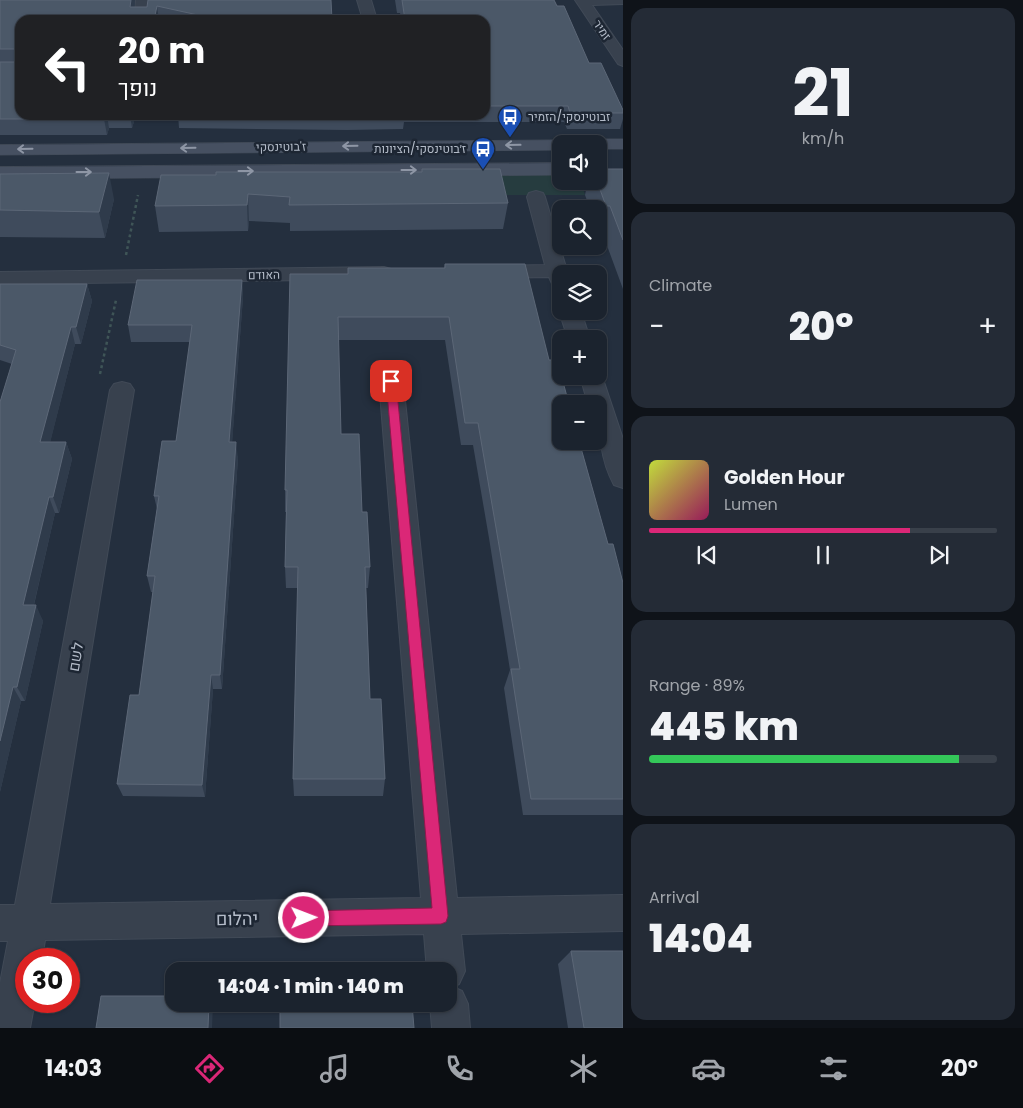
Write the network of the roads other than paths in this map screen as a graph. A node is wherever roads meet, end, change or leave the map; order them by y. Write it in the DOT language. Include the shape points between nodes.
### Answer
graph roads {
  1 [pos="143,0"];
  2 [pos="364,0"];
  3 [pos="582,0"];
  4 [pos="623,0"];
  5 [pos="142,15"];
  6 [pos="368,15"];
  7 [pos="623,61"];
  8 [pos="607,144"];
  9 [pos="623,144"];
  10 [pos="552,145"];
  11 [pos="0,150"];
  12 [pos="552,169"];
  13 [pos="0,173"];
  14 [pos="536,197"];
  15 [pos="556,265"];
  16 [pos="468,272"];
  17 [pos="399,273"];
  18 [pos="552,277"];
  19 [pos="0,278"];
  20 [pos="391,381"];
  21 [pos="594,385"];
  22 [pos="122,390"];
  23 [pos="623,478"];
  24 [pos="623,913"];
  25 [pos="441,916"];
  26 [pos="15,923"];
  27 [pos="445,962"];
  28 [pos="450,1012"];
  29 [pos="11,1028"];
  30 [pos="451,1028"];
  1 -- 5 [label="street"];
  2 -- 6 [label="street"];
  3 -- 4 [label="street"];
  3 -- 7 [label="street, זמיר"];
  8 -- 9 [label="street"];
  10 -- 11 [label="street, ז'בוטינסקי, one-way"];
  13 -- 12 [label="street, ז'בוטינסקי, one-way"];
  14 -- 15 [label="street"];
  16 -- 18 [label="street"];
  17 -- 19 [label="street, האודם"];
  20 -- 25 [label="street"];
  21 -- 23 [label="street"];
  22 -- 26 [label="street, לשם"];
  24 -- 25 [label="street, יהלום"];
  25 -- 26 [label="street, יהלום"];
  25 -- 27 [label="street"];
  26 -- 29 [label="street, לשם"];
  28 -- 30 [label="street"];
}
